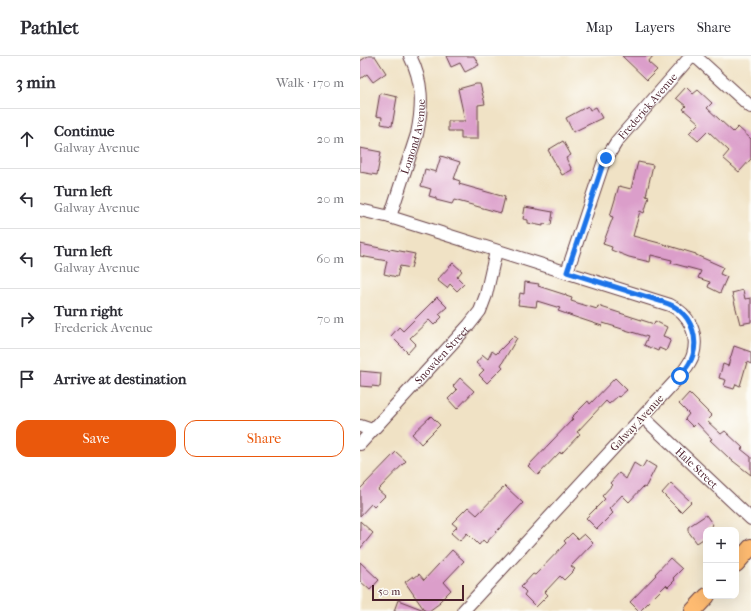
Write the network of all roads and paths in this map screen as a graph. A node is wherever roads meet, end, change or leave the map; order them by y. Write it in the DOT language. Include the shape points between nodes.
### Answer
graph roads {
  1 [pos="410,56"];
  2 [pos="691,56"];
  3 [pos="695,56"];
  4 [pos="751,107"];
  5 [pos="360,210"];
  6 [pos="390,217"];
  7 [pos="496,251"];
  8 [pos="567,272"];
  9 [pos="642,418"];
  10 [pos="360,426"];
  11 [pos="372,430"];
  12 [pos="360,444"];
  13 [pos="751,519"];
  14 [pos="751,547"];
  15 [pos="737,563"];
  16 [pos="704,599"];
  17 [pos="463,611"];
  18 [pos="693,611"];
  1 -- 6 [label="street, Lomond Avenue" via="419,78 421,115 418,134"];
  2 -- 8 [label="street, Frederick Avenue" via="617,141 606,158"];
  3 -- 4 [label="street"];
  5 -- 6 [label="street, Galway Avenue"];
  6 -- 7 [label="street, Galway Avenue"];
  7 -- 8 [label="street, Galway Avenue"];
  7 -- 11 [label="street, Snowden Street" via="480,311"];
  8 -- 9 [label="street, Galway Avenue" via="670,305 680,310 690,323 694,333 693,356 690,362"];
  9 -- 13 [label="street, Hale Street"];
  9 -- 17 [label="street, Galway Avenue"];
  10 -- 11 [label="street"];
  11 -- 12 [label="street, Snowden Street"];
  14 -- 15 [label="main road"];
  16 -- 18 [label="main road"];
}
